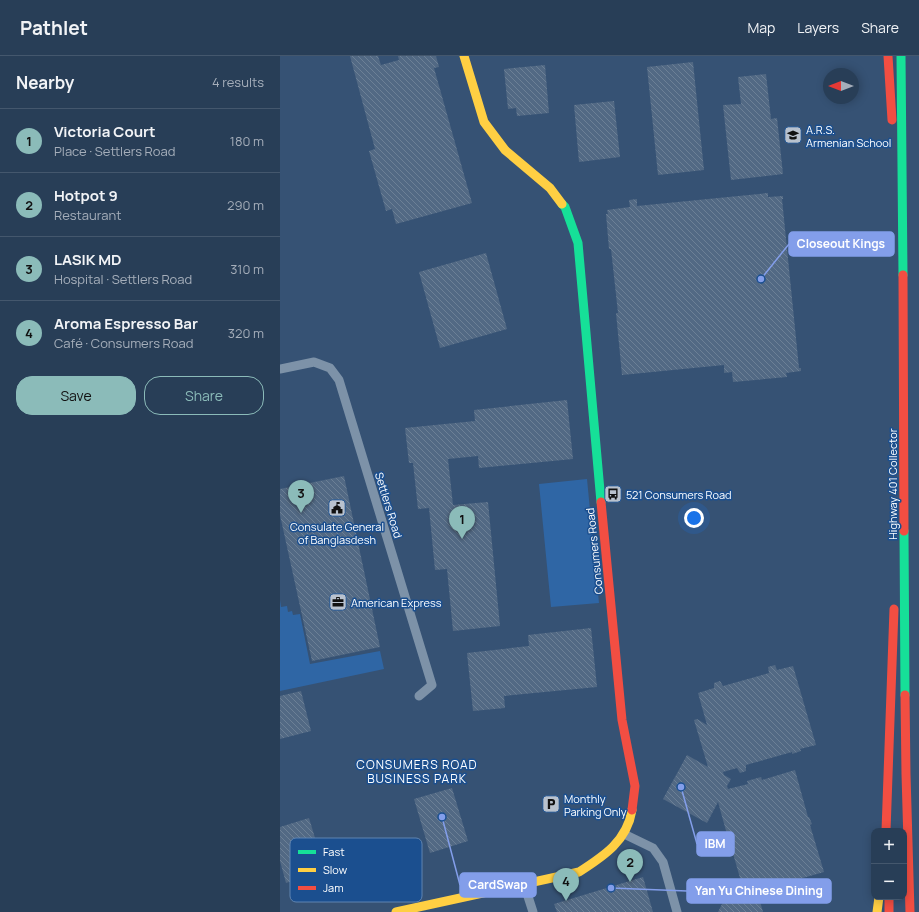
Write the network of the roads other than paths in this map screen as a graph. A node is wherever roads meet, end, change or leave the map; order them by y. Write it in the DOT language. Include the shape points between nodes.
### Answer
graph roads {
  1 [pos="464,56"];
  2 [pos="888,56"];
  3 [pos="901,56"];
  4 [pos="903,244"];
  5 [pos="280,369"];
  6 [pos="903,386"];
  7 [pos="895,585"];
  8 [pos="895,601"];
  9 [pos="419,696"];
  10 [pos="886,828"];
  11 [pos="624,834"];
  12 [pos="524,884"];
  13 [pos="879,900"];
  14 [pos="889,900"];
  15 [pos="396,912"];
  16 [pos="533,912"];
  17 [pos="677,912"];
  18 [pos="877,912"];
  19 [pos="889,912"];
  20 [pos="910,912"];
  1 -- 11 [label="main road, Consumers Road" via="484,122 505,150 550,188 565,207 578,243 622,720 635,786 631,813"];
  2 -- 4 [label="main road"];
  3 -- 4 [label="main road, Highway 401 Collector"];
  4 -- 6 [label="main road, Highway 401 Collector"];
  5 -- 9 [label="street, Settlers Road" via="314,362 330,368 339,380 432,685"];
  6 -- 7 [label="main road"];
  6 -- 20 [label="main road, Highway 401 Collector" via="906,774"];
  8 -- 10 [label="main road"];
  11 -- 12 [label="main road, Consumers Road" via="608,852 579,872"];
  11 -- 17 [label="street" via="654,848 663,862"];
  12 -- 15 [label="main road, Consumers Road"];
  12 -- 16 [label="street"];
  13 -- 18 [label="main road"];
  14 -- 19 [label="main road"];
}
